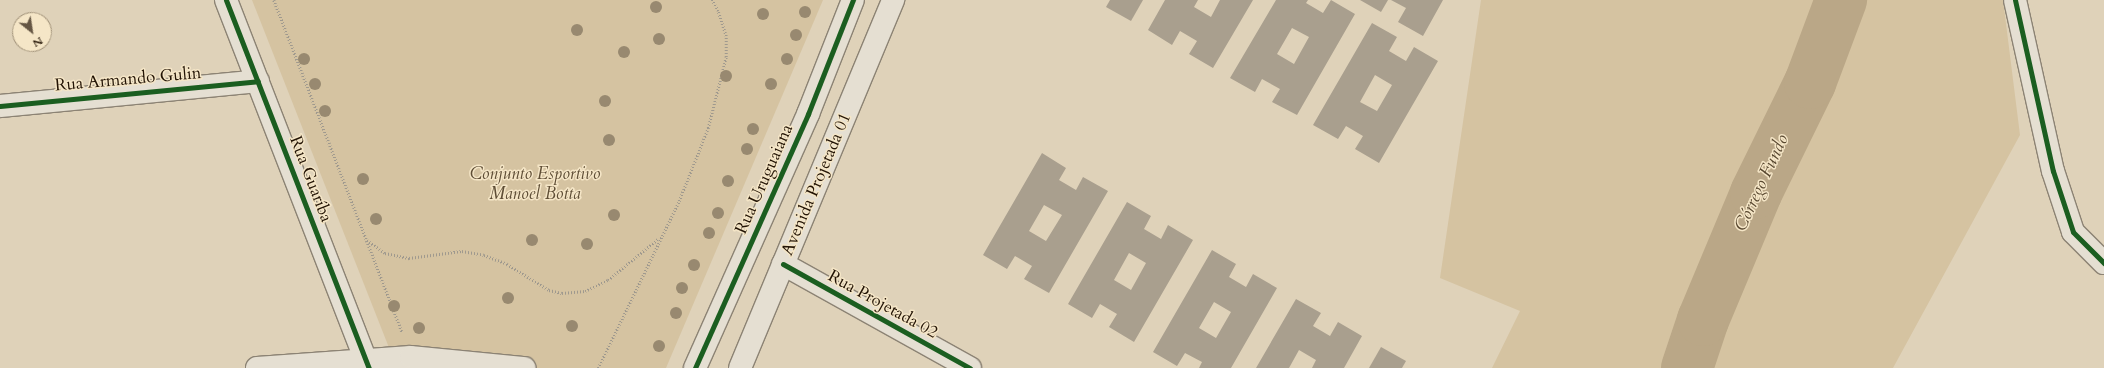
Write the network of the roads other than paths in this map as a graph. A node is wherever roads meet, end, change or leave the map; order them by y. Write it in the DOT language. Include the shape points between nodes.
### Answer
graph roads {
  1 [pos="226,0"];
  2 [pos="853,0"];
  3 [pos="893,0"];
  4 [pos="2014,0"];
  5 [pos="258,81"];
  6 [pos="0,106"];
  7 [pos="2104,263"];
  8 [pos="783,264"];
  9 [pos="366,363"];
  10 [pos="256,368"];
  11 [pos="524,368"];
  12 [pos="695,368"];
  13 [pos="740,368"];
  14 [pos="970,368"];
  1 -- 5 [label="street, Rua Guaríba"];
  2 -- 12 [label="street, Rua Uruguaiana" via="808,114"];
  3 -- 8 [label="street, Avenida Projetada 01"];
  4 -- 7 [label="street" via="2053,171 2072,232"];
  5 -- 6 [label="street, Rua Armando Gulin"];
  5 -- 9 [label="street, Rua Guaríba"];
  8 -- 13 [label="street, Avenida Projetada 01"];
  8 -- 14 [label="street, Rua Projetada 02"];
  9 -- 10 [label="street"];
  9 -- 11 [label="street" via="411,357"];
}
